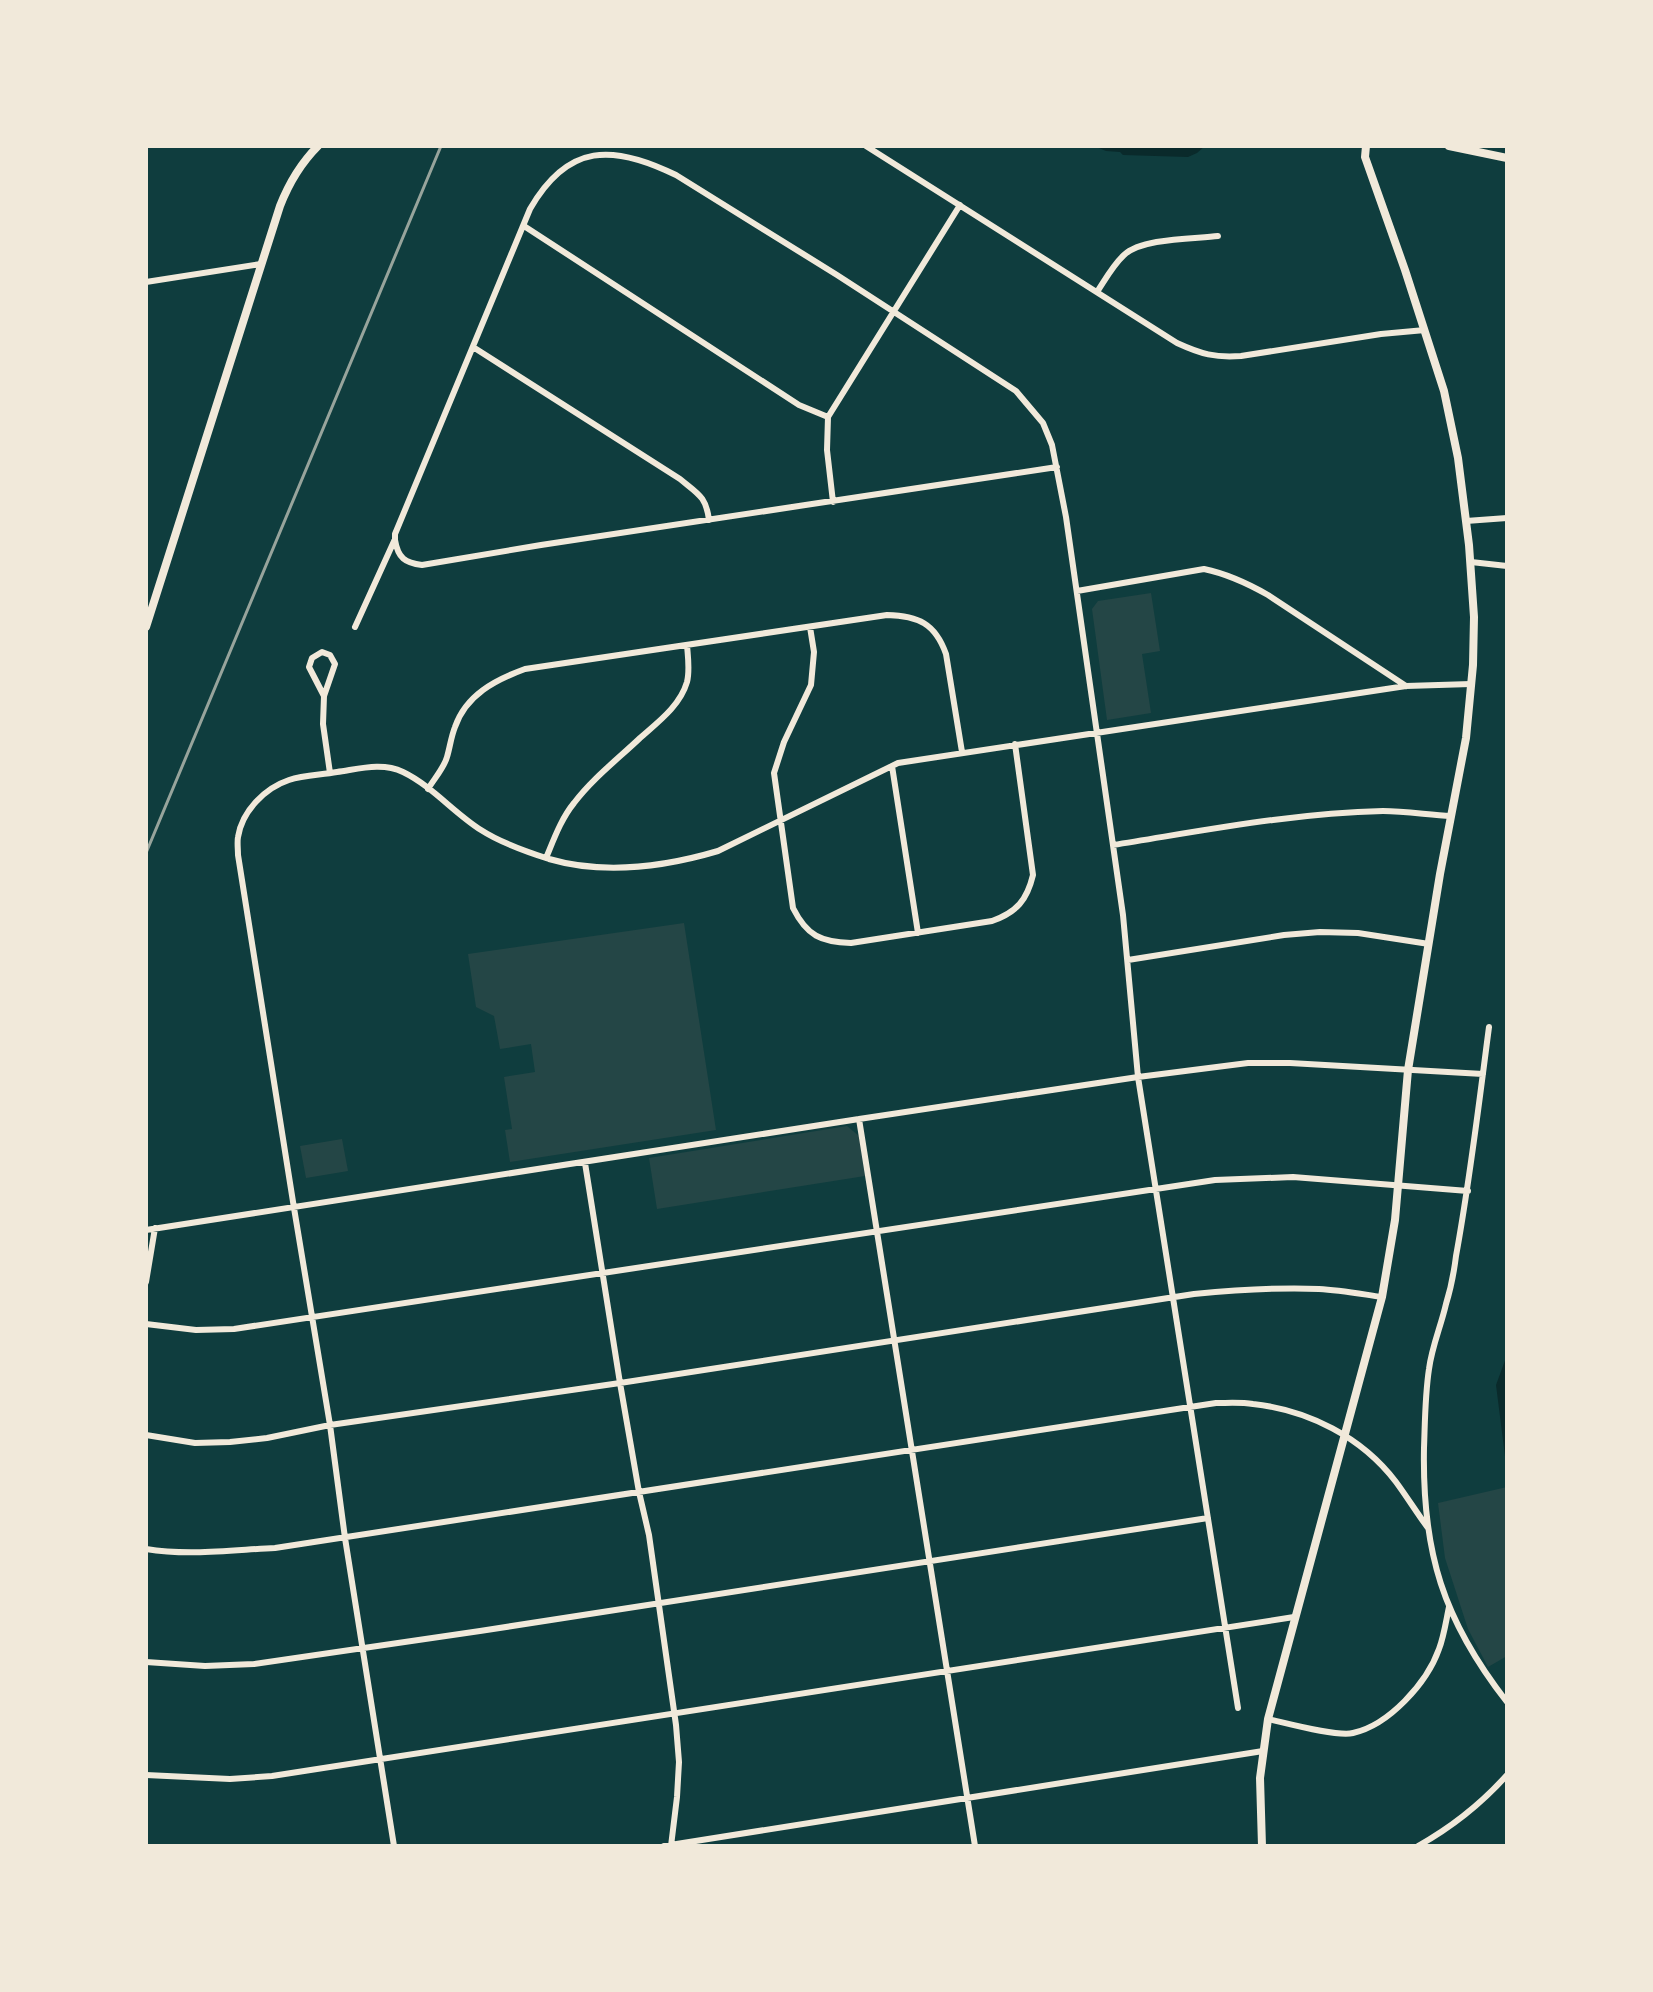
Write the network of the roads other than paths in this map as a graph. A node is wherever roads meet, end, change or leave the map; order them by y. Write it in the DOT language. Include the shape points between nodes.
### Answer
graph roads {
  1 [pos="318,146"];
  2 [pos="866,146"];
  3 [pos="1357,146"];
  4 [pos="1366,146"];
  5 [pos="1449,146"];
  6 [pos="1365,157"];
  7 [pos="1507,158"];
  8 [pos="960,205"];
  9 [pos="524,226"];
  10 [pos="1218,236"];
  11 [pos="261,264"];
  12 [pos="146,282"];
  13 [pos="1097,292"];
  14 [pos="893,312"];
  15 [pos="1425,330"];
  16 [pos="473,347"];
  17 [pos="828,417"];
  18 [pos="1057,467"];
  19 [pos="833,502"];
  20 [pos="1507,518"];
  21 [pos="709,520"];
  22 [pos="1466,521"];
  23 [pos="395,539"];
  24 [pos="1471,562"];
  25 [pos="1507,566"];
  26 [pos="1077,591"];
  27 [pos="150,600"];
  28 [pos="146,627"];
  29 [pos="355,627"];
  30 [pos="810,627"];
  31 [pos="687,645"];
  32 [pos="1471,684"];
  33 [pos="1406,686"];
  34 [pos="324,696"];
  35 [pos="1096,732"];
  36 [pos="1015,744"];
  37 [pos="962,752"];
  38 [pos="892,766"];
  39 [pos="330,773"];
  40 [pos="428,789"];
  41 [pos="1451,816"];
  42 [pos="780,820"];
  43 [pos="1113,845"];
  44 [pos="546,858"];
  45 [pos="918,933"];
  46 [pos="1429,944"];
  47 [pos="1128,960"];
  48 [pos="1489,1027"];
  49 [pos="1408,1070"];
  50 [pos="1483,1074"];
  51 [pos="1138,1077"];
  52 [pos="859,1119"];
  53 [pos="585,1163"];
  54 [pos="1398,1185"];
  55 [pos="1156,1189"];
  56 [pos="1468,1191"];
  57 [pos="294,1208"];
  58 [pos="155,1228"];
  59 [pos="146,1230"];
  60 [pos="877,1232"];
  61 [pos="602,1274"];
  62 [pos="146,1282"];
  63 [pos="1173,1297"];
  64 [pos="1382,1297"];
  65 [pos="311,1317"];
  66 [pos="146,1324"];
  67 [pos="895,1341"];
  68 [pos="620,1383"];
  69 [pos="1191,1407"];
  70 [pos="330,1425"];
  71 [pos="146,1435"];
  72 [pos="1344,1435"];
  73 [pos="912,1450"];
  74 [pos="639,1492"];
  75 [pos="1208,1518"];
  76 [pos="1428,1528"];
  77 [pos="345,1538"];
  78 [pos="146,1549"];
  79 [pos="930,1561"];
  80 [pos="658,1604"];
  81 [pos="1449,1607"];
  82 [pos="1294,1617"];
  83 [pos="1225,1627"];
  84 [pos="363,1648"];
  85 [pos="146,1662"];
  86 [pos="947,1672"];
  87 [pos="1507,1702"];
  88 [pos="1238,1708"];
  89 [pos="674,1714"];
  90 [pos="1268,1719"];
  91 [pos="1263,1751"];
  92 [pos="380,1760"];
  93 [pos="146,1775"];
  94 [pos="1507,1775"];
  95 [pos="967,1799"];
  96 [pos="394,1846"];
  97 [pos="669,1846"];
  98 [pos="975,1846"];
  99 [pos="1262,1846"];
  100 [pos="1418,1846"];
  1 -- 11 [label="main road" via="286,190"];
  2 -- 8 [label="street"];
  3 -- 6 [label="main road"];
  4 -- 6 [label="main road"];
  5 -- 7 [label="main road"];
  6 -- 15 [label="main road"];
  8 -- 13 [label="street"];
  8 -- 14 [label="street"];
  9 -- 14 [label="street" via="554,176 589,156 620,155 676,175"];
  9 -- 16 [label="street"];
  9 -- 17 [label="street" via="799,405"];
  10 -- 13 [label="street" via="1136,247"];
  11 -- 12 [label="street"];
  11 -- 27 [label="main road"];
  13 -- 15 [label="street" via="1177,343 1220,357"];
  14 -- 17 [label="street"];
  14 -- 18 [label="street" via="1016,391 1043,423"];
  15 -- 22 [label="main road" via="1445,395"];
  16 -- 21 [label="street" via="680,479 707,505"];
  16 -- 23 [label="street"];
  17 -- 19 [label="street"];
  18 -- 19 [label="street"];
  18 -- 26 [label="street"];
  19 -- 21 [label="street"];
  20 -- 22 [label="street"];
  21 -- 23 [label="street" via="422,565 402,558"];
  22 -- 24 [label="main road"];
  23 -- 29 [label="street"];
  24 -- 25 [label="street"];
  24 -- 32 [label="main road"];
  26 -- 33 [label="street" via="1204,569 1225,573 1268,595"];
  26 -- 35 [label="street"];
  27 -- 28 [label="main road"];
  30 -- 31 [label="street"];
  30 -- 37 [label="street" via="887,615 911,616 930,627 946,654"];
  30 -- 42 [label="street" via="811,685 774,773"];
  31 -- 40 [label="street" via="502,677 467,704 456,722 447,759"];
  31 -- 44 [label="street" via="689,670 680,698 574,803"];
  32 -- 33 [label="street"];
  32 -- 41 [label="main road"];
  33 -- 35 [label="street"];
  34 -- 34 [label="street" via="335,664 322,652 309,667"];
  34 -- 39 [label="street"];
  35 -- 36 [label="street"];
  35 -- 43 [label="street"];
  36 -- 37 [label="street"];
  36 -- 45 [label="street" via="1032,859 1029,891 1006,916"];
  37 -- 38 [label="street"];
  38 -- 42 [label="street"];
  38 -- 45 [label="street"];
  39 -- 40 [label="street" via="385,766"];
  39 -- 57 [label="street" via="271,788 245,818 238,837"];
  40 -- 44 [label="street" via="483,831"];
  41 -- 43 [label="street" via="1329,814"];
  41 -- 46 [label="main road"];
  42 -- 44 [label="street" via="689,860 622,868"];
  42 -- 45 [label="street" via="793,908 813,935 851,943"];
  43 -- 47 [label="street"];
  46 -- 47 [label="street" via="1320,932"];
  46 -- 49 [label="main road"];
  47 -- 51 [label="street"];
  48 -- 50 [label="street"];
  49 -- 50 [label="street"];
  49 -- 51 [label="street" via="1248,1063"];
  49 -- 54 [label="main road"];
  50 -- 56 [label="street"];
  51 -- 52 [label="street"];
  51 -- 55 [label="street"];
  52 -- 53 [label="street"];
  52 -- 60 [label="street"];
  53 -- 57 [label="street"];
  53 -- 61 [label="street"];
  54 -- 55 [label="street" via="1293,1177"];
  54 -- 56 [label="street"];
  54 -- 64 [label="main road"];
  55 -- 60 [label="street"];
  55 -- 63 [label="street"];
  56 -- 76 [label="street" via="1428,1370"];
  57 -- 58 [label="street"];
  57 -- 65 [label="street"];
  58 -- 59 [label="street"];
  58 -- 62 [label="street"];
  60 -- 61 [label="street"];
  60 -- 67 [label="street"];
  61 -- 65 [label="street"];
  61 -- 68 [label="street"];
  63 -- 64 [label="street" via="1284,1288"];
  63 -- 67 [label="street"];
  63 -- 69 [label="street"];
  64 -- 72 [label="main road"];
  65 -- 66 [label="street" via="234,1329"];
  65 -- 70 [label="street"];
  67 -- 68 [label="street"];
  67 -- 73 [label="street"];
  68 -- 70 [label="street"];
  68 -- 74 [label="street"];
  69 -- 72 [label="street" via="1252,1403 1326,1424"];
  69 -- 73 [label="street"];
  69 -- 75 [label="street"];
  70 -- 71 [label="street" via="230,1442"];
  70 -- 77 [label="street"];
  72 -- 76 [label="street" via="1394,1480"];
  72 -- 82 [label="main road"];
  73 -- 74 [label="street"];
  73 -- 79 [label="street"];
  74 -- 77 [label="street"];
  74 -- 80 [label="street"];
  75 -- 79 [label="street"];
  75 -- 83 [label="street"];
  76 -- 81 [label="street"];
  77 -- 78 [label="street" via="275,1548"];
  77 -- 84 [label="street"];
  79 -- 80 [label="street"];
  79 -- 86 [label="street"];
  80 -- 84 [label="street"];
  80 -- 89 [label="street"];
  81 -- 87 [label="street" via="1474,1656"];
  81 -- 90 [label="street" via="1439,1650 1425,1674 1409,1697 1381,1721 1352,1734"];
  82 -- 83 [label="street"];
  82 -- 90 [label="main road"];
  83 -- 86 [label="street"];
  83 -- 88 [label="street"];
  84 -- 85 [label="street" via="254,1664"];
  84 -- 92 [label="street"];
  86 -- 89 [label="street"];
  86 -- 95 [label="street"];
  89 -- 92 [label="street"];
  89 -- 97 [label="street" via="679,1762"];
  90 -- 91 [label="main road"];
  91 -- 95 [label="street"];
  91 -- 99 [label="main road"];
  92 -- 93 [label="street" via="230,1779"];
  92 -- 96 [label="street"];
  94 -- 100 [label="street" via="1463,1818"];
  95 -- 97 [label="street"];
  95 -- 98 [label="street"];
}
